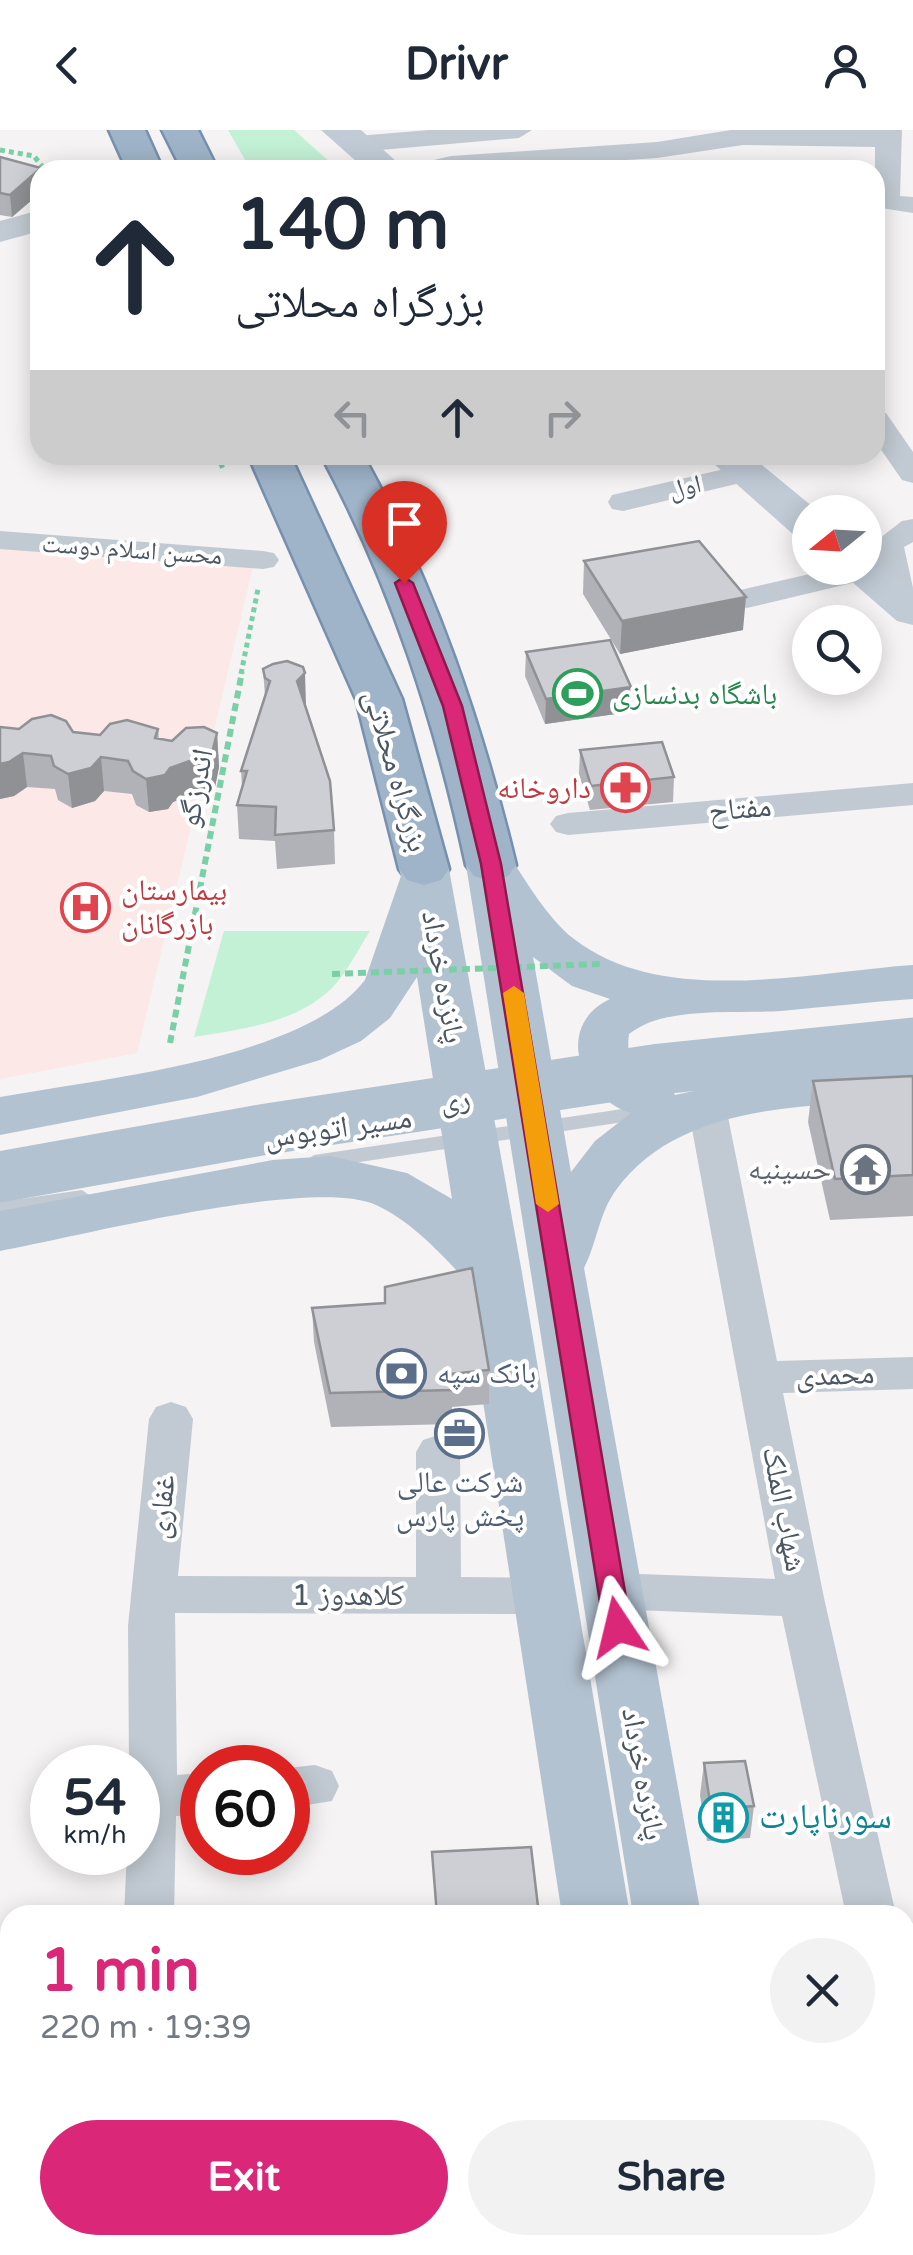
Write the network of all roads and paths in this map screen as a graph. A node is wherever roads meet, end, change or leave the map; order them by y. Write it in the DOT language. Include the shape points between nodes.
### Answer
graph roads {
  1 [pos="127,130"];
  2 [pos="180,130"];
  3 [pos="519,130"];
  4 [pos="784,132"];
  5 [pos="889,135"];
  6 [pos="348,137"];
  7 [pos="0,150"];
  8 [pos="37,160"];
  9 [pos="140,160"];
  10 [pos="195,160"];
  11 [pos="376,160"];
  12 [pos="510,160"];
  13 [pos="900,204"];
  14 [pos="30,223"];
  15 [pos="0,232"];
  16 [pos="885,433"];
  17 [pos="732,465"];
  18 [pos="736,465"];
  19 [pos="349,467"];
  20 [pos="276,473"];
  21 [pos="913,474"];
  22 [pos="623,502"];
  23 [pos="792,512"];
  24 [pos="913,528"];
  25 [pos="0,540"];
  26 [pos="264,560"];
  27 [pos="798,585"];
  28 [pos="880,585"];
  29 [pos="747,598"];
  30 [pos="907,607"];
  31 [pos="913,794"];
  32 [pos="568,824"];
  33 [pos="491,864"];
  34 [pos="424,869"];
  35 [pos="601,964"];
  36 [pos="332,974"];
  37 [pos="913,982"];
  38 [pos="686,998"];
  39 [pos="913,1043"];
  40 [pos="913,1082"];
  41 [pos="162,1084"];
  42 [pos="725,1100"];
  43 [pos="0,1116"];
  44 [pos="0,1178"];
  45 [pos="0,1209"];
  46 [pos="0,1231"];
  47 [pos="556,1269"];
  48 [pos="494,1273"];
  49 [pos="913,1373"];
  50 [pos="757,1378"];
  51 [pos="170,1420"];
  52 [pos="438,1452"];
  53 [pos="612,1591"];
  54 [pos="154,1594"];
  55 [pos="439,1596"];
  56 [pos="542,1596"];
  57 [pos="801,1598"];
  58 [pos="153,1745"];
  59 [pos="150,1875"];
  60 [pos="149,1905"];
  61 [pos="594,1905"];
  62 [pos="665,1905"];
  63 [pos="868,1905"];
  1 -- 9 [label="highway"];
  2 -- 10 [label="highway"];
  3 -- 6 [label="street"];
  4 -- 5 [label="street"];
  4 -- 12 [label="street" via="657,150"];
  5 -- 13 [label="street"];
  6 -- 11 [label="main road"];
  7 -- 8 [label="path"];
  14 -- 15 [label="street"];
  16 -- 21 [label="street"];
  17 -- 22 [label="street, اول"];
  18 -- 23 [label="main road"];
  19 -- 20 [label="highway" via="345,500 331,505 314,504"];
  19 -- 33 [label="highway" via="392,552 453,706"];
  20 -- 34 [label="highway, بزرگراه محلاتی" via="379,699"];
  24 -- 30 [label="street" via="888,544"];
  25 -- 26 [label="street, محسن اسلام دوست"];
  26 -- 41 [label="path, اندرزگو"];
  27 -- 29 [label="street"];
  28 -- 30 [label="main road"];
  31 -- 32 [label="street, مفتاح"];
  33 -- 38 [label="main road" via="558,954 592,976"];
  33 -- 47 [label="main road, پانزده خرداد"];
  34 -- 41 [label="main road" via="402,954 371,1008 321,1041"];
  34 -- 48 [label="main road, پانزده خرداد"];
  35 -- 36 [label="path, bridge"];
  37 -- 38 [label="main road"];
  38 -- 42 [label="main road" via="627,1012 608,1024 601,1040 606,1067 629,1092 652,1100"];
  39 -- 44 [label="main road, ری, bridge" via="587,1080"];
  40 -- 42 [label="main road"];
  41 -- 43 [label="main road"];
  42 -- 45 [label="lane, مسیر اتوبوس"];
  42 -- 47 [label="main road" via="653,1124 598,1173"];
  42 -- 50 [label="street, شهاب الملک"];
  46 -- 48 [label="main road" via="273,1180 330,1176 388,1187 438,1218"];
  47 -- 53 [label="main road, پانزده خرداد"];
  48 -- 56 [label="main road, پانزده خرداد"];
  49 -- 50 [label="street, محمدی"];
  50 -- 57 [label="street, شهاب الملک"];
  51 -- 54 [label="street, غفاری"];
  52 -- 55 [label="street"];
  53 -- 57 [label="street"];
  53 -- 62 [label="main road, پانزده خرداد"];
  54 -- 55 [label="street, کلاهدوز 1"];
  54 -- 58 [label="street, غفاری"];
  55 -- 56 [label="street, کلاهدوز 1"];
  56 -- 61 [label="main road, پانزده خرداد"];
  57 -- 63 [label="street, شهاب الملک"];
  59 -- 60 [label="street, غفاری"];
}
